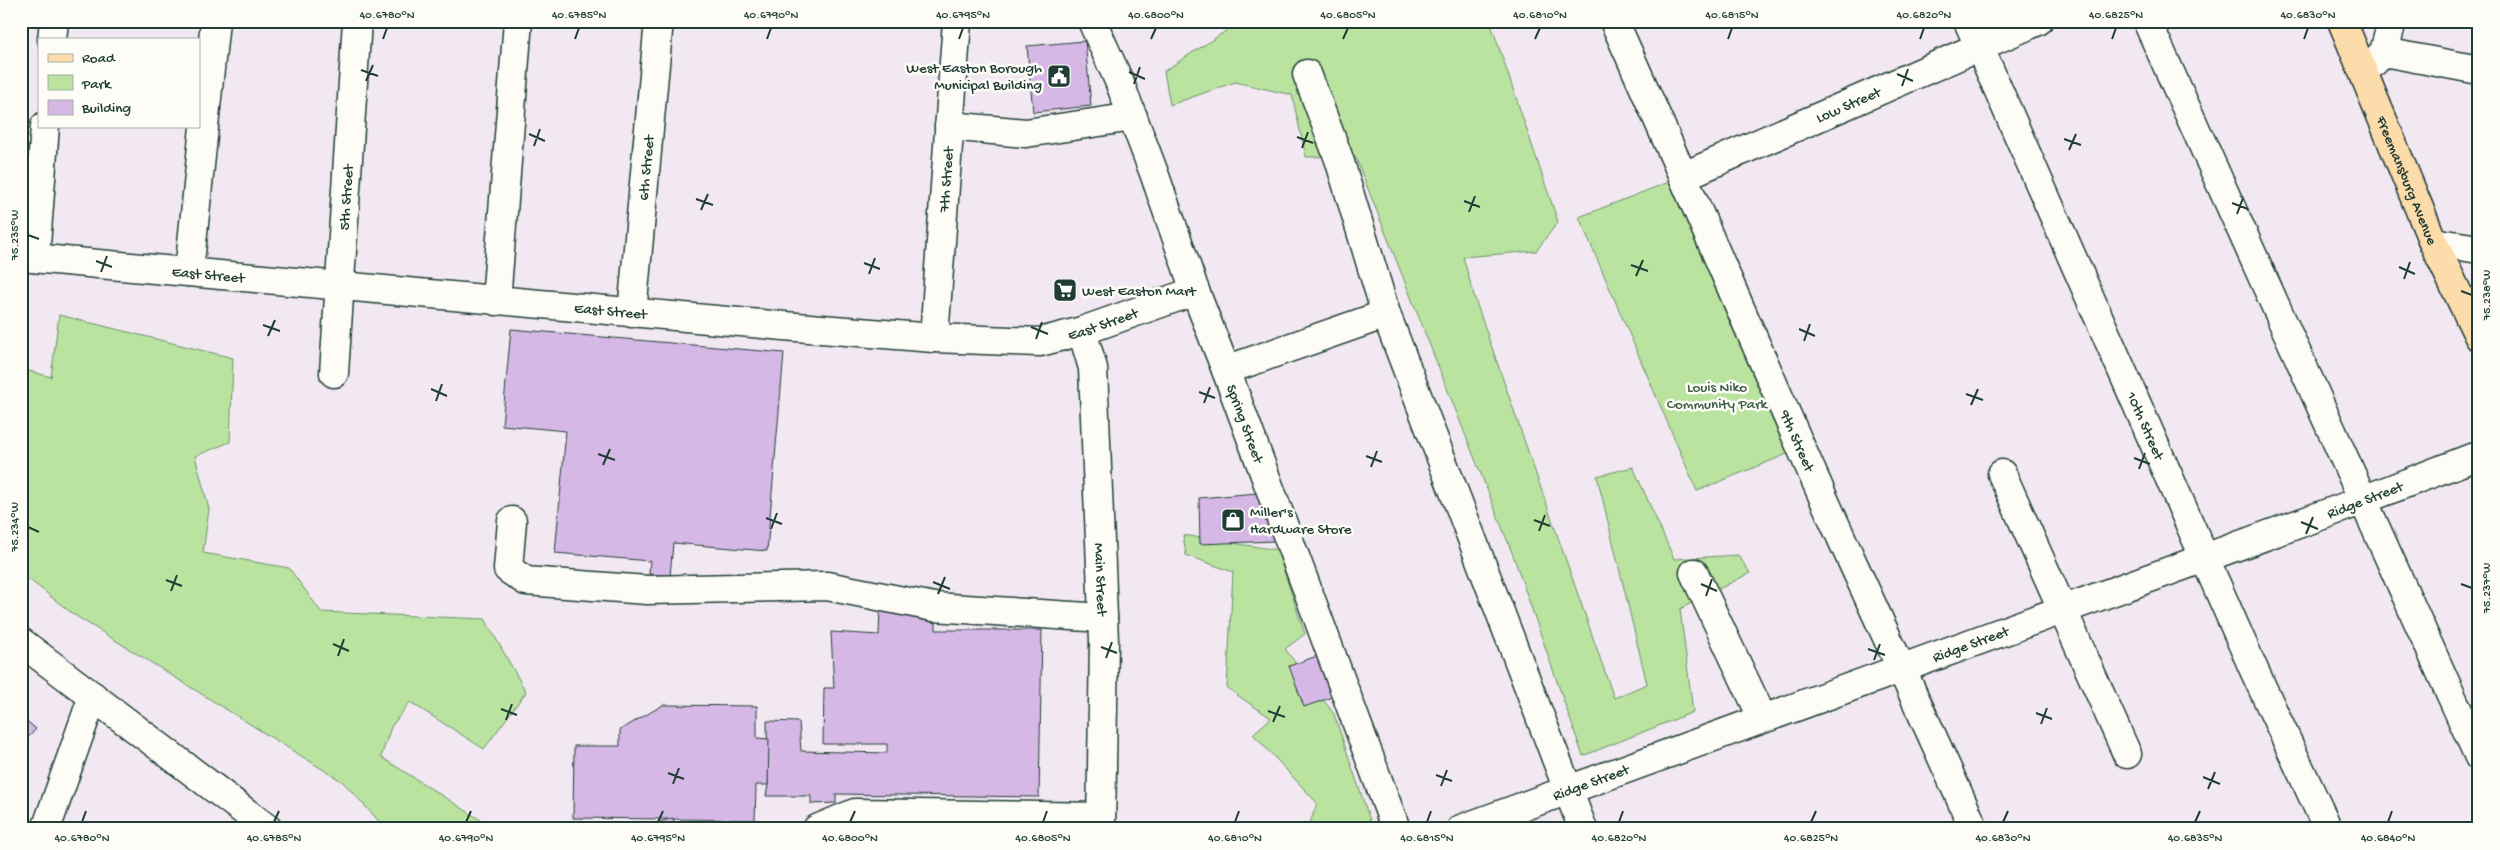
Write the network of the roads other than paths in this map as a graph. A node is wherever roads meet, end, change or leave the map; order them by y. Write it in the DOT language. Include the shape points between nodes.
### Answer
graph roads {
  1 [pos="54,21"];
  2 [pos="214,21"];
  3 [pos="357,21"];
  4 [pos="518,21"];
  5 [pos="659,21"];
  6 [pos="957,21"];
  7 [pos="1092,21"];
  8 [pos="1614,21"];
  9 [pos="1968,21"];
  10 [pos="2038,21"];
  11 [pos="2147,21"];
  12 [pos="2342,21"];
  13 [pos="2392,21"];
  14 [pos="52,38"];
  15 [pos="1979,46"];
  16 [pos="2384,52"];
  17 [pos="2364,70"];
  18 [pos="2479,70"];
  19 [pos="1307,74"];
  20 [pos="1133,117"];
  21 [pos="949,126"];
  22 [pos="46,128"];
  23 [pos="1684,176"];
  24 [pos="2434,242"];
  25 [pos="2479,249"];
  26 [pos="28,258"];
  27 [pos="189,272"];
  28 [pos="339,287"];
  29 [pos="1195,291"];
  30 [pos="496,300"];
  31 [pos="632,312"];
  32 [pos="1386,314"];
  33 [pos="1082,330"];
  34 [pos="2479,337"];
  35 [pos="934,338"];
  36 [pos="1226,370"];
  37 [pos="334,374"];
  38 [pos="2479,455"];
  39 [pos="2002,474"];
  40 [pos="2362,500"];
  41 [pos="512,521"];
  42 [pos="2206,558"];
  43 [pos="1694,573"];
  44 [pos="2062,608"];
  45 [pos="1103,618"];
  46 [pos="21,642"];
  47 [pos="1903,668"];
  48 [pos="92,696"];
  49 [pos="1762,717"];
  50 [pos="2127,754"];
  51 [pos="2479,757"];
  52 [pos="1568,788"];
  53 [pos="1101,823"];
  54 [pos="46,829"];
  55 [pos="268,829"];
  56 [pos="817,829"];
  57 [pos="1396,829"];
  58 [pos="1461,829"];
  59 [pos="1583,829"];
  60 [pos="1974,829"];
  61 [pos="2328,829"];
  1 -- 14 [label="street"];
  2 -- 27 [label="street"];
  3 -- 28 [label="street, 5th Street"];
  4 -- 30 [label="street"];
  5 -- 31 [label="street, 6th Street"];
  6 -- 21 [label="street, 7th Street"];
  7 -- 20 [label="street, Spring Street"];
  8 -- 23 [label="street, 9th Street"];
  9 -- 15 [label="street, 10th Street"];
  10 -- 15 [label="street, Low Street"];
  11 -- 40 [label="street"];
  12 -- 17 [label="main road, Freemansburg Avenue"];
  13 -- 16 [label="street"];
  15 -- 23 [label="street, Low Street"];
  15 -- 42 [label="street, 10th Street"];
  16 -- 17 [label="street"];
  16 -- 18 [label="street"];
  17 -- 24 [label="main road, Freemansburg Avenue"];
  19 -- 32 [label="street" via="1339,160"];
  20 -- 21 [label="street" via="1026,133"];
  20 -- 29 [label="street, Spring Street"];
  21 -- 35 [label="street, 7th Street"];
  22 -- 26 [label="street"];
  23 -- 47 [label="street, 9th Street" via="1845,546"];
  24 -- 25 [label="street"];
  24 -- 34 [label="main road, Freemansburg Avenue"];
  26 -- 27 [label="street, East Street"];
  27 -- 28 [label="street, East Street"];
  28 -- 30 [label="street, East Street"];
  28 -- 37 [label="street, 5th Street"];
  29 -- 33 [label="street, East Street"];
  29 -- 36 [label="street, Spring Street"];
  30 -- 31 [label="street, East Street"];
  31 -- 35 [label="street, East Street"];
  32 -- 36 [label="street"];
  32 -- 52 [label="street"];
  33 -- 35 [label="street, East Street" via="1040,342"];
  33 -- 45 [label="street, Main Street" via="1093,368"];
  36 -- 57 [label="street, Spring Street"];
  38 -- 40 [label="street, Ridge Street"];
  39 -- 44 [label="street"];
  40 -- 42 [label="street, Ridge Street"];
  40 -- 51 [label="street"];
  41 -- 45 [label="street" via="508,569 526,581 647,590 827,586 934,607"];
  42 -- 44 [label="street, Ridge Street"];
  42 -- 61 [label="street, 10th Street"];
  43 -- 49 [label="street"];
  44 -- 47 [label="street, Ridge Street"];
  44 -- 50 [label="street"];
  45 -- 53 [label="street, Main Street"];
  46 -- 48 [label="street"];
  47 -- 49 [label="street, Ridge Street"];
  47 -- 60 [label="street, 9th Street"];
  48 -- 54 [label="street"];
  48 -- 55 [label="street"];
  49 -- 52 [label="street, Ridge Street"];
  52 -- 58 [label="street, Ridge Street"];
  52 -- 59 [label="street"];
  53 -- 56 [label="street" via="855,813"];
}
